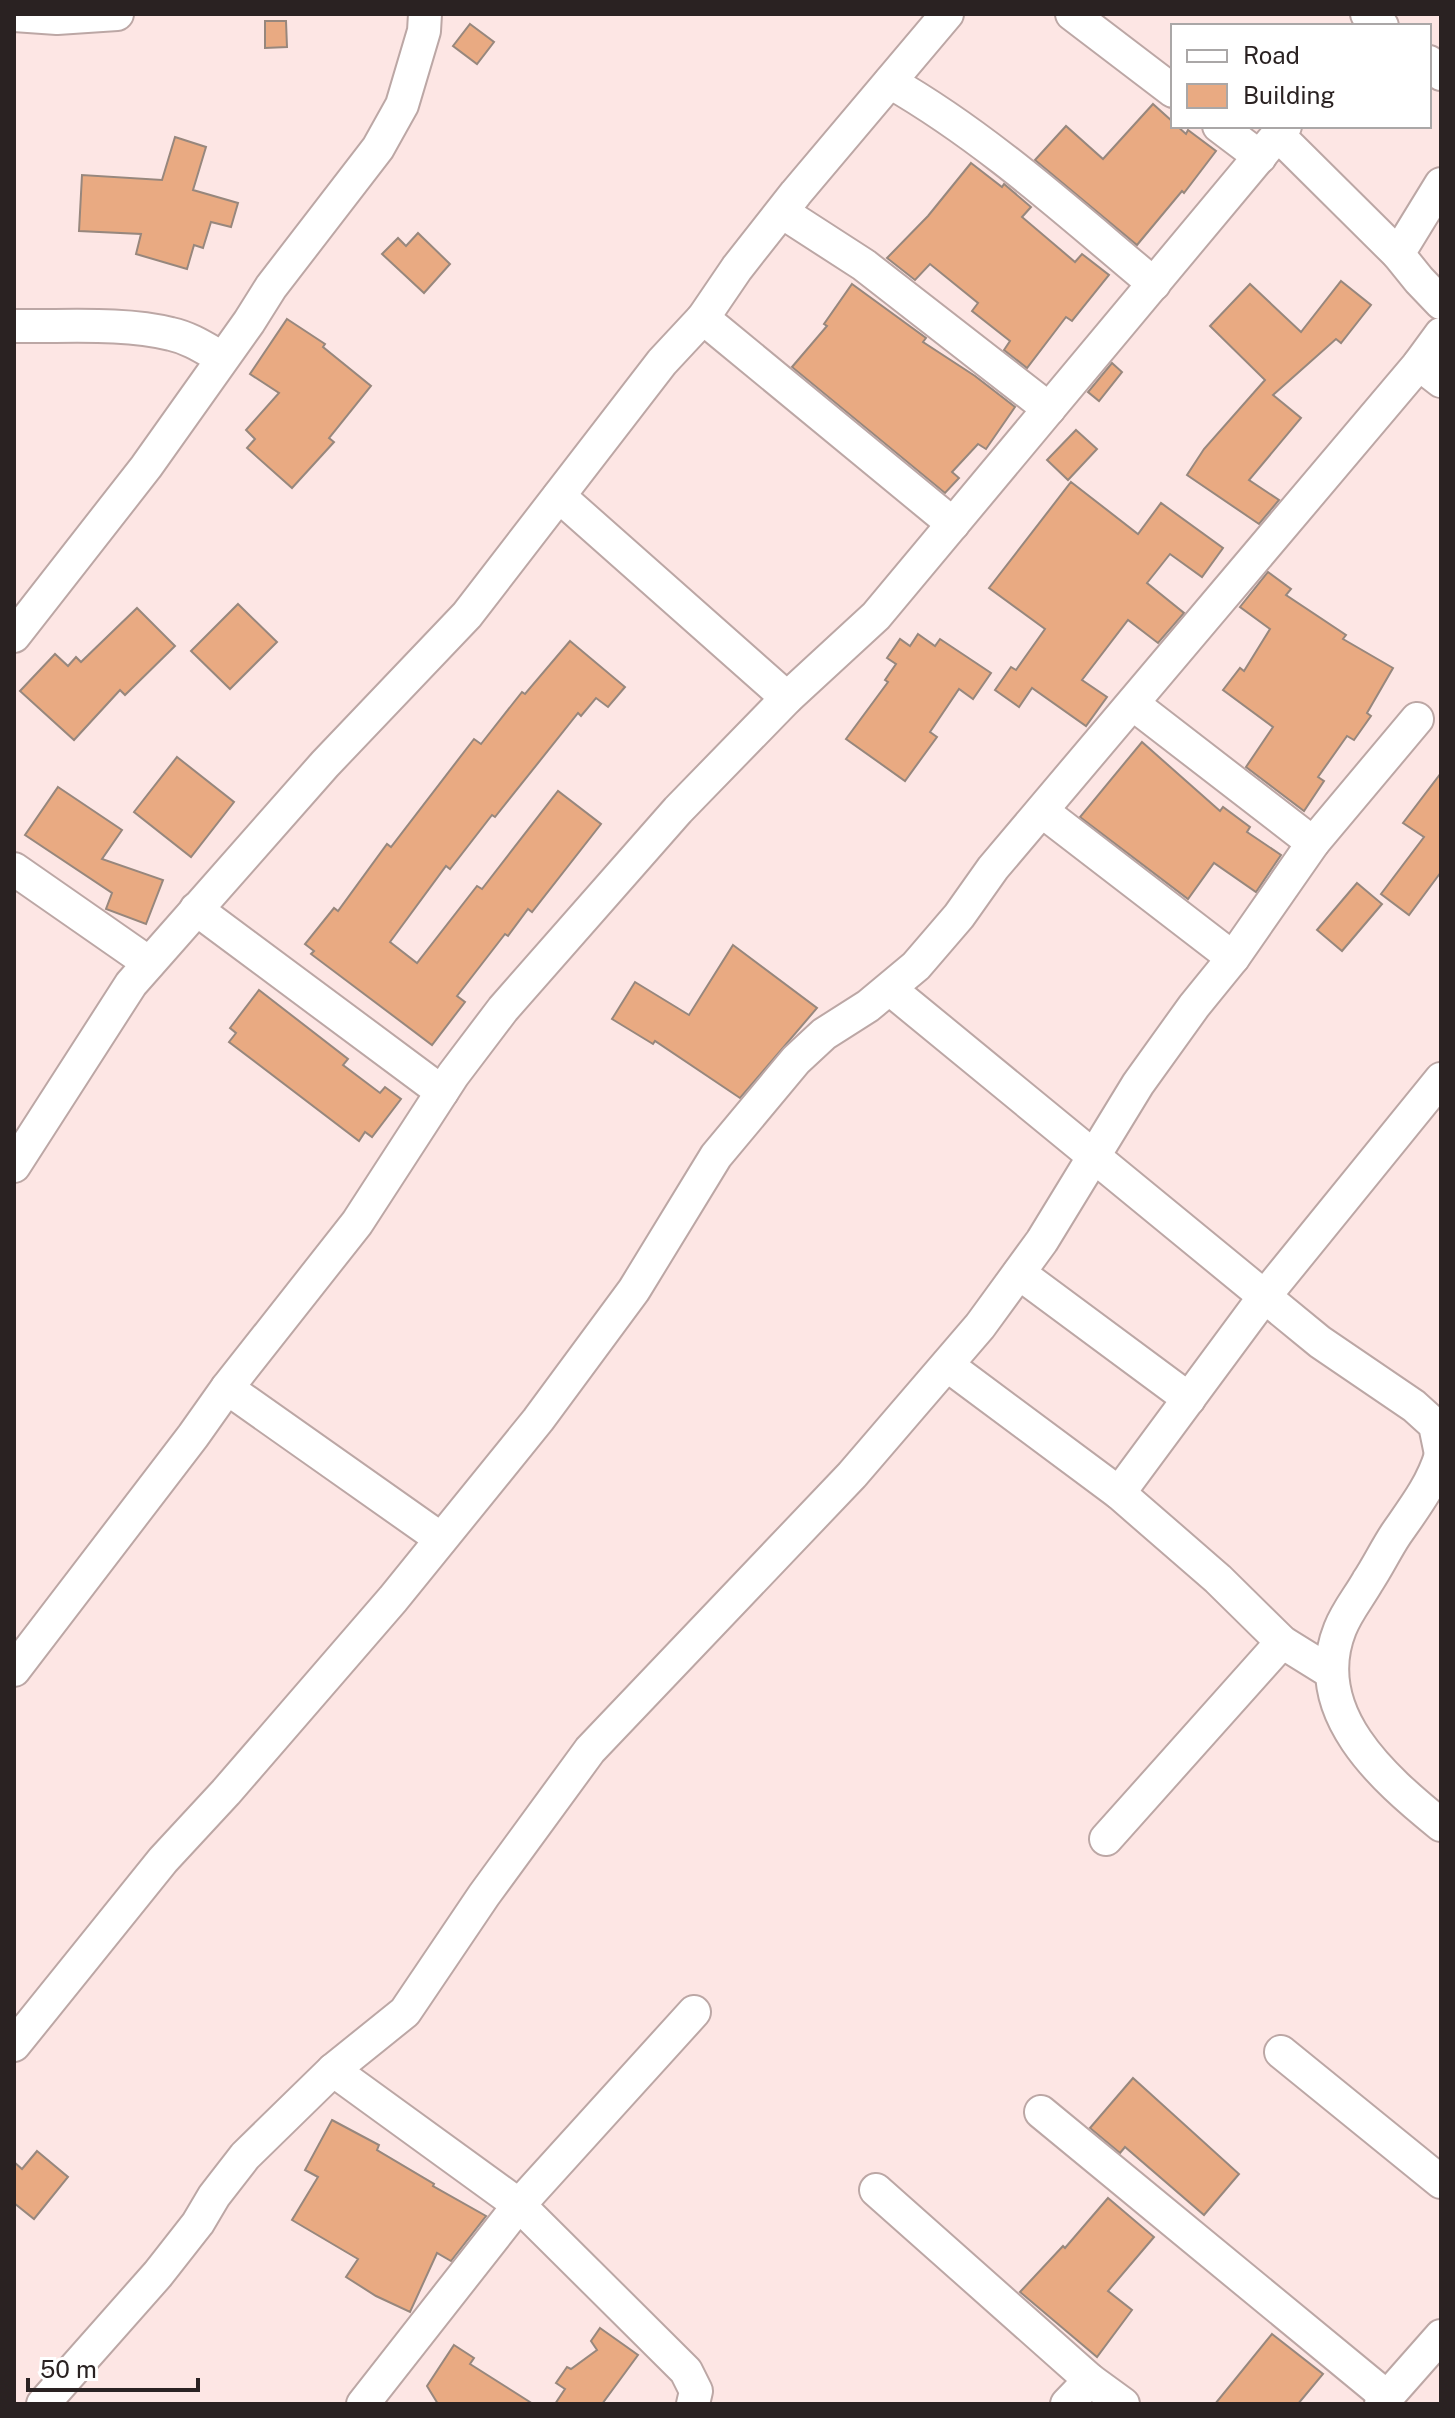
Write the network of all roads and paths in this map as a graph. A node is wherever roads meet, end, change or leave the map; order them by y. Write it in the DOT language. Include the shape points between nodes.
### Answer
graph roads {
  1 [pos="117,14"];
  2 [pos="425,14"];
  3 [pos="947,14"];
  4 [pos="1072,14"];
  5 [pos="14,15"];
  6 [pos="890,82"];
  7 [pos="1171,89"];
  8 [pos="1227,128"];
  9 [pos="1274,140"];
  10 [pos="1441,184"];
  11 [pos="782,212"];
  12 [pos="1398,254"];
  13 [pos="1154,284"];
  14 [pos="1441,303"];
  15 [pos="703,318"];
  16 [pos="14,326"];
  17 [pos="1441,334"];
  18 [pos="222,358"];
  19 [pos="1430,373"];
  20 [pos="1049,409"];
  21 [pos="559,496"];
  22 [pos="953,524"];
  23 [pos="14,636"];
  24 [pos="787,698"];
  25 [pos="1133,704"];
  26 [pos="1417,719"];
  27 [pos="1042,811"];
  28 [pos="1313,843"];
  29 [pos="14,869"];
  30 [pos="196,909"];
  31 [pos="1233,958"];
  32 [pos="149,963"];
  33 [pos="890,989"];
  34 [pos="1441,1079"];
  35 [pos="442,1092"];
  36 [pos="1092,1157"];
  37 [pos="14,1166"];
  38 [pos="1019,1273"];
  39 [pos="1264,1297"];
  40 [pos="947,1365"];
  41 [pos="227,1388"];
  42 [pos="1189,1399"];
  43 [pos="1441,1454"];
  44 [pos="1119,1493"];
  45 [pos="441,1539"];
  46 [pos="1282,1642"];
  47 [pos="14,1670"];
  48 [pos="1332,1673"];
  49 [pos="1441,1825"];
  50 [pos="1106,1839"];
  51 [pos="694,2012"];
  52 [pos="14,2045"];
  53 [pos="1281,2052"];
  54 [pos="333,2070"];
  55 [pos="1041,2112"];
  56 [pos="1441,2182"];
  57 [pos="876,2190"];
  58 [pos="519,2205"];
  59 [pos="1441,2336"];
  60 [pos="1090,2380"];
  61 [pos="1384,2400"];
  62 [pos="43,2404"];
  63 [pos="363,2404"];
  64 [pos="693,2404"];
  65 [pos="1067,2404"];
  66 [pos="1123,2404"];
  1 -- 5 [label="street"];
  2 -- 18 [label="street" via="402,105 378,148"];
  3 -- 6 [label="street"];
  4 -- 7 [label="street"];
  6 -- 11 [label="street"];
  6 -- 13 [label="street" via="974,136"];
  8 -- 9 [label="street"];
  9 -- 12 [label="street"];
  9 -- 13 [label="street"];
  10 -- 12 [label="street"];
  11 -- 15 [label="street"];
  11 -- 20 [label="street" via="864,265"];
  12 -- 14 [label="street"];
  13 -- 20 [label="street"];
  15 -- 21 [label="street" via="662,362"];
  15 -- 22 [label="street"];
  16 -- 18 [label="street" via="144,329 194,341"];
  17 -- 19 [label="street"];
  18 -- 23 [label="street" via="146,467"];
  19 -- 25 [label="street"];
  20 -- 22 [label="street"];
  21 -- 24 [label="street"];
  21 -- 30 [label="street" via="467,615"];
  22 -- 24 [label="street" via="876,616"];
  24 -- 35 [label="street" via="611,883 503,1009"];
  25 -- 27 [label="street"];
  25 -- 28 [label="street"];
  26 -- 28 [label="street"];
  27 -- 31 [label="street"];
  27 -- 33 [label="street" via="959,916"];
  28 -- 31 [label="street"];
  29 -- 32 [label="street"];
  30 -- 32 [label="street"];
  30 -- 35 [label="street"];
  31 -- 36 [label="street" via="1186,1017"];
  32 -- 37 [label="street"];
  33 -- 36 [label="street"];
  33 -- 45 [label="street" via="796,1060 716,1156 613,1320"];
  34 -- 39 [label="street"];
  35 -- 41 [label="street" via="357,1223"];
  36 -- 38 [label="street"];
  36 -- 39 [label="street"];
  38 -- 40 [label="street"];
  38 -- 42 [label="street"];
  39 -- 42 [label="street"];
  39 -- 43 [label="street" via="1425,1415 1435,1425"];
  40 -- 44 [label="street"];
  40 -- 54 [label="street" via="852,1475 590,1750 405,2012"];
  41 -- 45 [label="street"];
  41 -- 47 [label="street"];
  42 -- 44 [label="street"];
  43 -- 48 [label="street" via="1423,1497 1349,1609 1331,1661"];
  44 -- 46 [label="street"];
  45 -- 52 [label="street" via="163,1860"];
  46 -- 48 [label="street"];
  46 -- 50 [label="street"];
  48 -- 49 [label="street" via="1340,1713 1362,1752"];
  51 -- 58 [label="street"];
  53 -- 56 [label="street"];
  54 -- 58 [label="street"];
  54 -- 62 [label="street" via="245,2156 158,2274"];
  55 -- 61 [label="street"];
  57 -- 60 [label="street"];
  58 -- 63 [label="street"];
  58 -- 64 [label="street" via="686,2371 696,2391"];
  59 -- 61 [label="street"];
  60 -- 65 [label="street"];
  60 -- 66 [label="street"];
}
